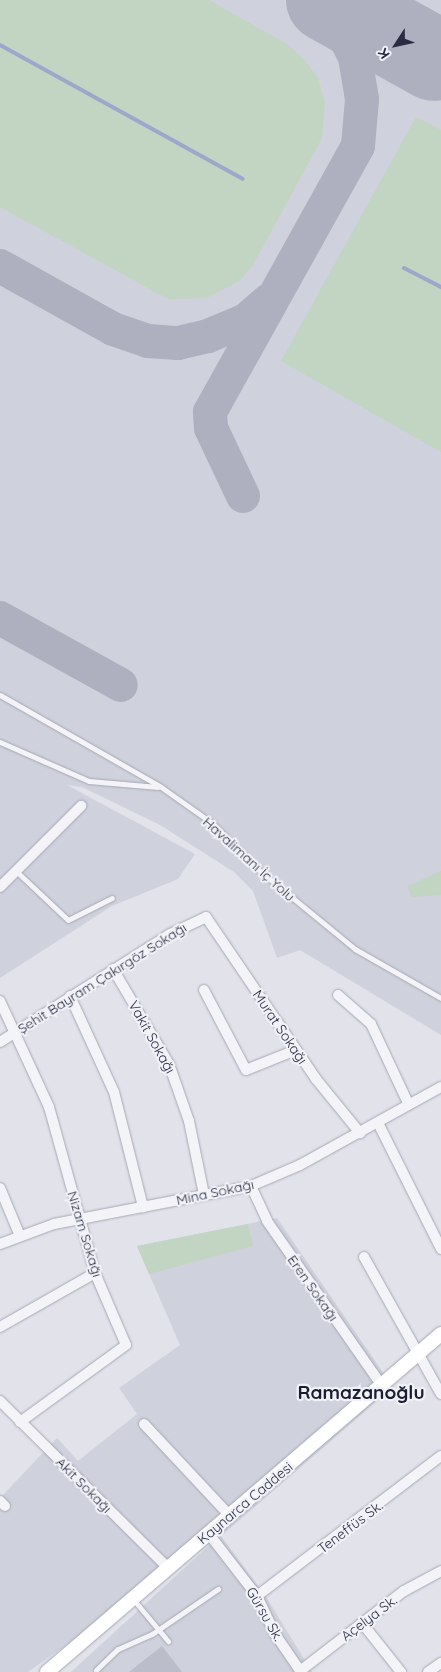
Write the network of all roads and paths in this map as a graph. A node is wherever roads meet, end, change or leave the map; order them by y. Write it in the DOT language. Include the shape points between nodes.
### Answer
graph roads {
  1 [pos="0,695"];
  2 [pos="0,742"];
  3 [pos="161,787"];
  4 [pos="81,806"];
  5 [pos="16,871"];
  6 [pos="0,887"];
  7 [pos="112,898"];
  8 [pos="206,916"];
  9 [pos="113,969"];
  10 [pos="204,990"];
  11 [pos="338,995"];
  12 [pos="70,996"];
  13 [pos="441,998"];
  14 [pos="0,1001"];
  15 [pos="14,1032"];
  16 [pos="0,1042"];
  17 [pos="296,1050"];
  18 [pos="441,1087"];
  19 [pos="409,1105"];
  20 [pos="378,1123"];
  21 [pos="360,1133"];
  22 [pos="251,1186"];
  23 [pos="0,1188"];
  24 [pos="204,1195"];
  25 [pos="143,1207"];
  26 [pos="79,1219"];
  27 [pos="20,1236"];
  28 [pos="0,1244"];
  29 [pos="441,1249"];
  30 [pos="364,1257"];
  31 [pos="95,1273"];
  32 [pos="0,1326"];
  33 [pos="441,1334"];
  34 [pos="419,1355"];
  35 [pos="382,1386"];
  36 [pos="441,1394"];
  37 [pos="0,1401"];
  38 [pos="20,1422"];
  39 [pos="144,1424"];
  40 [pos="441,1456"];
  41 [pos="230,1516"];
  42 [pos="209,1534"];
  43 [pos="169,1568"];
  44 [pos="441,1570"];
  45 [pos="218,1589"];
  46 [pos="257,1596"];
  47 [pos="133,1599"];
  48 [pos="362,1623"];
  49 [pos="158,1628"];
  50 [pos="168,1641"];
  51 [pos="441,1663"];
  52 [pos="96,1670"];
  53 [pos="300,1671"];
  54 [pos="47,1672"];
  55 [pos="401,1672"];
  56 [pos="428,1672"];
  1 -- 3 [label="lane, Havalimanı İç Yolu"];
  2 -- 3 [label="lane" via="89,781"];
  3 -- 13 [label="lane, Havalimanı İç Yolu" via="212,823 262,872 355,949"];
  4 -- 5 [label="street"];
  5 -- 6 [label="street"];
  5 -- 7 [label="lane" via="68,920"];
  8 -- 9 [label="street, Şehit Bayram Çakırgöz Sokağı"];
  8 -- 17 [label="street, Murat Sokağı"];
  9 -- 12 [label="street, Şehit Bayram Çakırgöz Sokağı"];
  9 -- 24 [label="street, Vakit Sokağı" via="170,1064 189,1121"];
  10 -- 17 [label="street" via="246,1070"];
  11 -- 19 [label="street" via="371,1024"];
  12 -- 15 [label="street, Şehit Bayram Çakırgöz Sokağı"];
  12 -- 25 [label="street" via="114,1092"];
  14 -- 15 [label="street, Nizam Sokağı"];
  15 -- 16 [label="street, Şehit Bayram Çakırgöz Sokağı"];
  15 -- 26 [label="street, Nizam Sokağı" via="49,1107"];
  17 -- 21 [label="street, Murat Sokağı"];
  18 -- 19 [label="street, Mina Sokağı"];
  19 -- 20 [label="street, Mina Sokağı"];
  20 -- 21 [label="street, Mina Sokağı"];
  20 -- 29 [label="street"];
  21 -- 22 [label="street, Mina Sokağı"];
  22 -- 24 [label="street, Mina Sokağı"];
  22 -- 35 [label="street, Eren Sokağı" via="267,1221"];
  23 -- 27 [label="street"];
  24 -- 25 [label="street, Mina Sokağı"];
  25 -- 26 [label="street, Mina Sokağı"];
  26 -- 27 [label="street, Mina Sokağı"];
  26 -- 31 [label="street, Nizam Sokağı"];
  27 -- 28 [label="street, Mina Sokağı"];
  30 -- 34 [label="street"];
  31 -- 32 [label="street"];
  31 -- 38 [label="street, Nizam Sokağı" via="126,1345"];
  33 -- 34 [label="main road, Kaynarca Caddesi"];
  34 -- 35 [label="main road, Kaynarca Caddesi"];
  34 -- 36 [label="street"];
  35 -- 41 [label="main road, Kaynarca Caddesi"];
  37 -- 38 [label="street, Akit Sokağı"];
  38 -- 43 [label="street, Akit Sokağı"];
  39 -- 41 [label="street"];
  40 -- 46 [label="street, Teneffüs Sk."];
  41 -- 42 [label="main road, Kaynarca Caddesi"];
  42 -- 43 [label="main road, Kaynarca Caddesi"];
  42 -- 46 [label="street, Gürsu Sk."];
  43 -- 47 [label="main road, Kaynarca Caddesi"];
  44 -- 48 [label="street, Açelya Sk."];
  45 -- 49 [label="lane"];
  46 -- 53 [label="street, Gürsu Sk." via="275,1634"];
  47 -- 49 [label="lane"];
  47 -- 54 [label="main road, Kaynarca Caddesi"];
  48 -- 53 [label="street, Açelya Sk."];
  48 -- 55 [label="street"];
  49 -- 50 [label="lane"];
  49 -- 52 [label="lane" via="118,1649"];
  51 -- 56 [label="street"];
}
